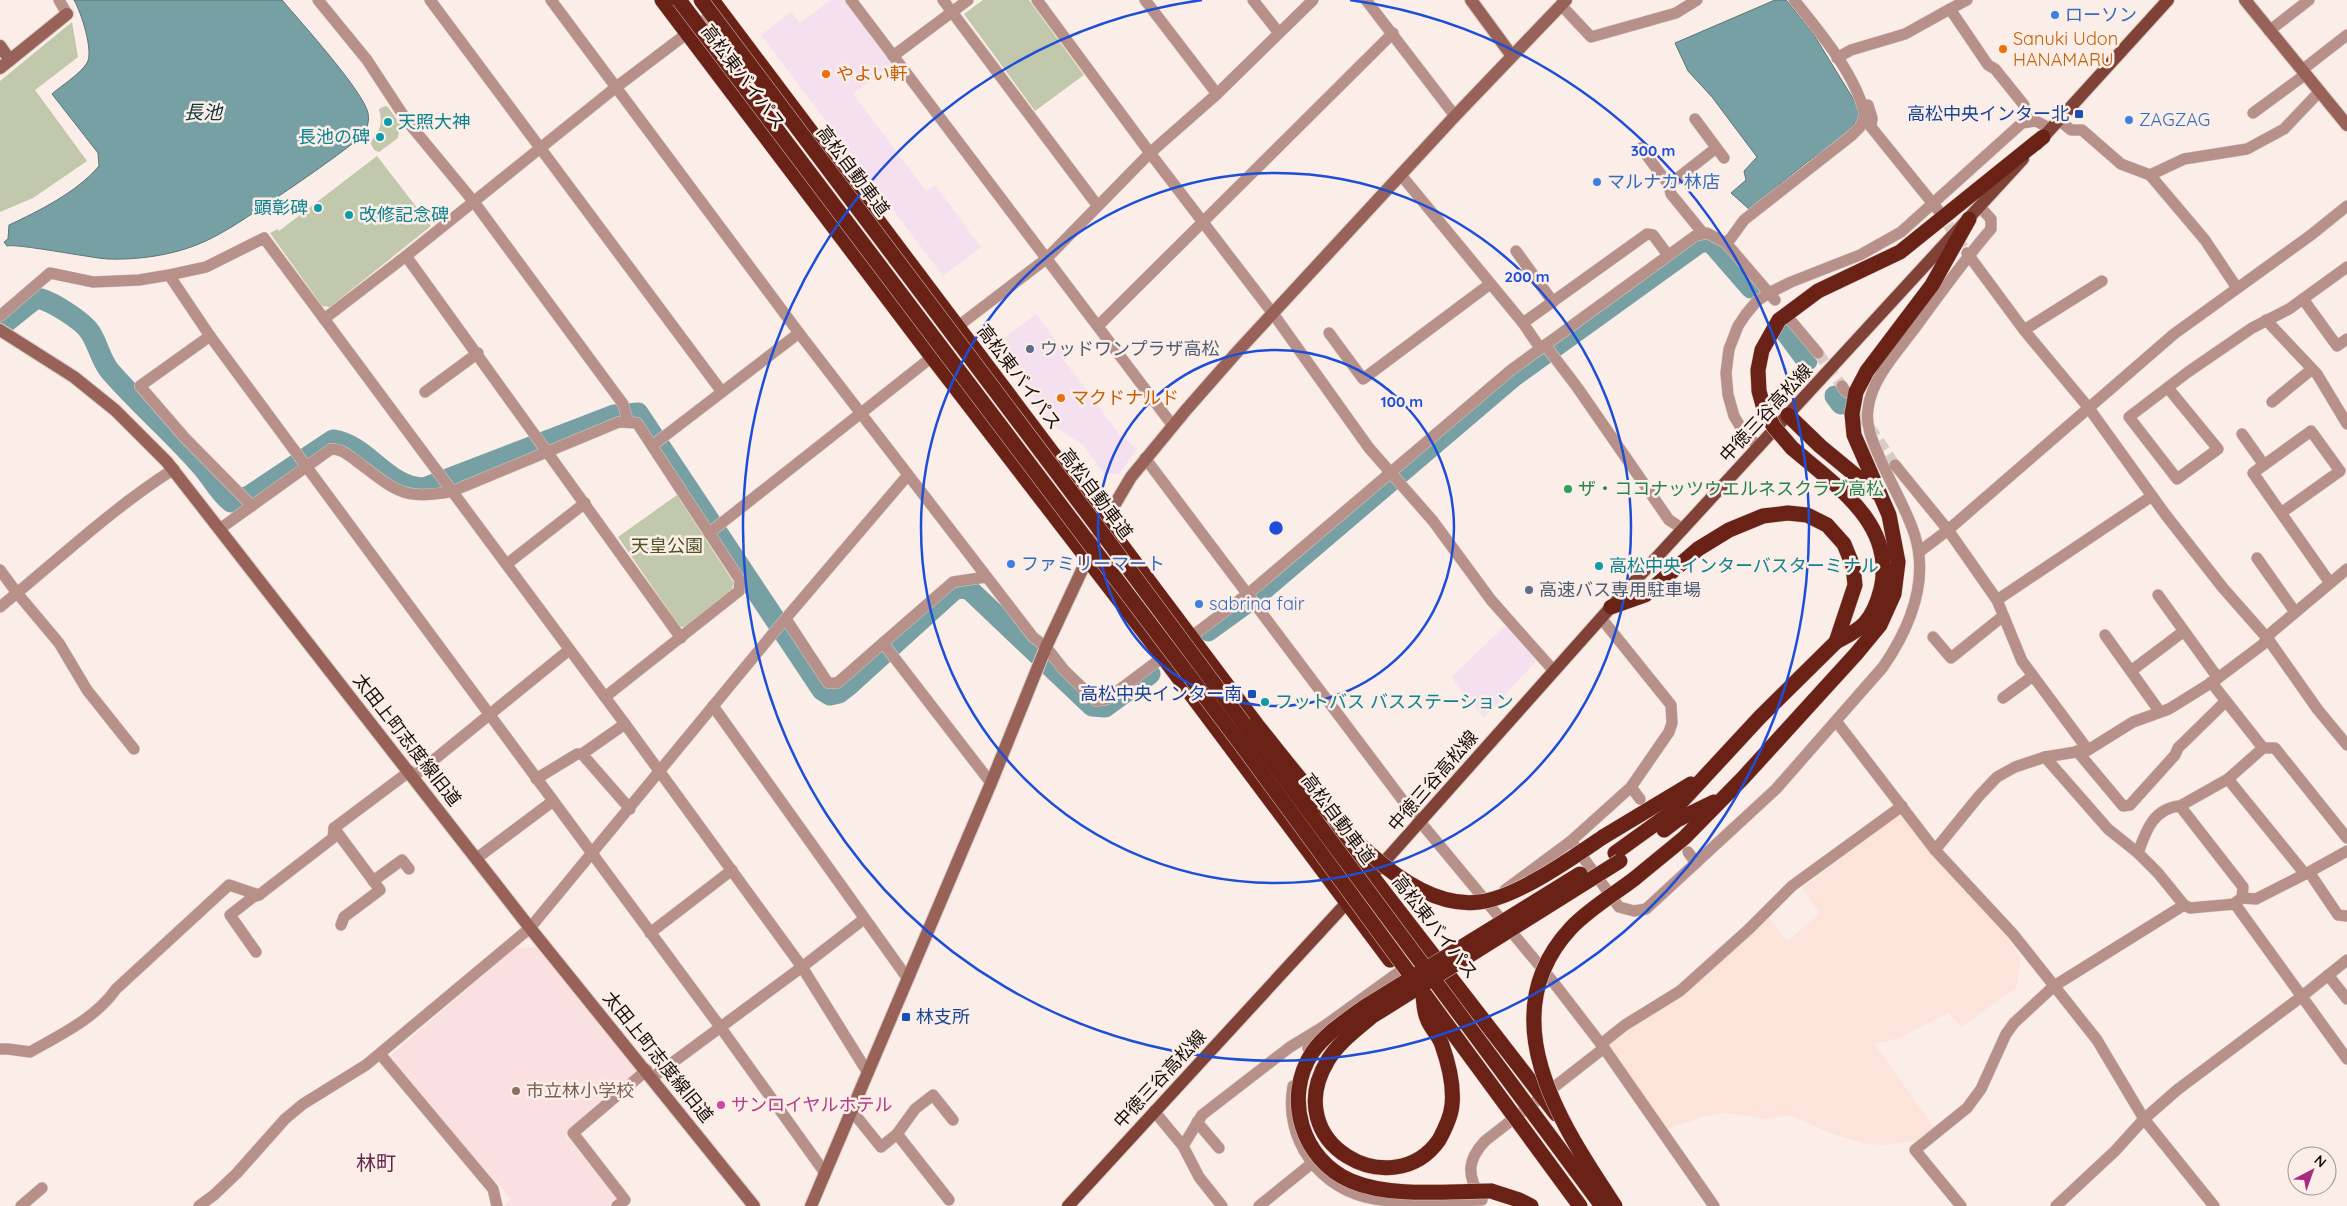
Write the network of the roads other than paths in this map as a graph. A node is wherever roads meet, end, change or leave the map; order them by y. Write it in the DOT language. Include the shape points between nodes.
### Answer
graph roads {
  1 [pos="59,0"];
  2 [pos="318,0"];
  3 [pos="430,0"];
  4 [pos="551,0"];
  5 [pos="662,0"];
  6 [pos="679,0"];
  7 [pos="701,0"];
  8 [pos="851,0"];
  9 [pos="943,0"];
  10 [pos="968,0"];
  11 [pos="1037,0"];
  12 [pos="1145,0"];
  13 [pos="1253,0"];
  14 [pos="1313,0"];
  15 [pos="1366,0"];
  16 [pos="1471,0"];
  17 [pos="1697,0"];
  18 [pos="1794,0"];
  19 [pos="1966,0"];
  20 [pos="2168,0"];
  21 [pos="2309,0"];
  22 [pos="2249,1"];
  23 [pos="1563,2"];
  24 [pos="716,5"];
  25 [pos="1950,9"];
  26 [pos="951,11"];
  27 [pos="67,14"];
  28 [pos="2270,31"];
  29 [pos="686,33"];
  30 [pos="1279,33"];
  31 [pos="1393,33"];
  32 [pos="2347,35"];
  33 [pos="0,46"];
  34 [pos="893,56"];
  35 [pos="1512,56"];
  36 [pos="1837,58"];
  37 [pos="5,64"];
  38 [pos="2304,72"];
  39 [pos="1847,75"];
  40 [pos="615,88"];
  41 [pos="2320,91"];
  42 [pos="1217,94"];
  43 [pos="2253,113"];
  44 [pos="1455,116"];
  45 [pos="1695,119"];
  46 [pos="2027,122"];
  47 [pos="2347,125"];
  48 [pos="2051,128"];
  49 [pos="1641,148"];
  50 [pos="540,149"];
  51 [pos="1150,153"];
  52 [pos="1401,175"];
  53 [pos="2150,175"];
  54 [pos="1670,185"];
  55 [pos="474,202"];
  56 [pos="1097,205"];
  57 [pos="2347,206"];
  58 [pos="1936,207"];
  59 [pos="1980,207"];
  60 [pos="1969,219"];
  61 [pos="1204,222"];
  62 [pos="1702,232"];
  63 [pos="1726,242"];
  64 [pos="1516,251"];
  65 [pos="1967,254"];
  66 [pos="1668,255"];
  67 [pos="406,256"];
  68 [pos="1046,259"];
  69 [pos="2347,267"];
  70 [pos="169,275"];
  71 [pos="2102,281"];
  72 [pos="1490,284"];
  73 [pos="2237,288"];
  74 [pos="1772,296"];
  75 [pos="2303,299"];
  76 [pos="1553,302"];
  77 [pos="1274,315"];
  78 [pos="0,316"];
  79 [pos="324,319"];
  80 [pos="2266,320"];
  81 [pos="1792,322"];
  82 [pos="1523,323"];
  83 [pos="1098,326"];
  84 [pos="957,327"];
  85 [pos="0,330"];
  86 [pos="2024,330"];
  87 [pos="799,333"];
  88 [pos="1329,333"];
  89 [pos="210,336"];
  90 [pos="2347,339"];
  91 [pos="1546,349"];
  92 [pos="478,353"];
  93 [pos="1818,353"];
  94 [pos="932,358"];
  95 [pos="2312,369"];
  96 [pos="2168,388"];
  97 [pos="425,392"];
  98 [pos="722,392"];
  99 [pos="2272,402"];
  100 [pos="2088,407"];
  101 [pos="860,414"];
  102 [pos="1788,415"];
  103 [pos="628,420"];
  104 [pos="2347,424"];
  105 [pos="1173,426"];
  106 [pos="2242,434"];
  107 [pos="657,442"];
  108 [pos="544,445"];
  109 [pos="1759,447"];
  110 [pos="1145,458"];
  111 [pos="303,461"];
  112 [pos="1895,465"];
  113 [pos="2264,465"];
  114 [pos="174,469"];
  115 [pos="908,475"];
  116 [pos="1393,477"];
  117 [pos="448,484"];
  118 [pos="2152,496"];
  119 [pos="1882,498"];
  120 [pos="247,501"];
  121 [pos="586,503"];
  122 [pos="2281,513"];
  123 [pos="1104,521"];
  124 [pos="221,528"];
  125 [pos="713,529"];
  126 [pos="1683,529"];
  127 [pos="1948,530"];
  128 [pos="1919,552"];
  129 [pos="1088,557"];
  130 [pos="2257,558"];
  131 [pos="507,564"];
  132 [pos="2347,569"];
  133 [pos="0,570"];
  134 [pos="986,577"];
  135 [pos="2330,583"];
  136 [pos="17,593"];
  137 [pos="2158,595"];
  138 [pos="1251,597"];
  139 [pos="1151,599"];
  140 [pos="1997,600"];
  141 [pos="0,606"];
  142 [pos="1606,612"];
  143 [pos="2295,612"];
  144 [pos="2004,616"];
  145 [pos="781,624"];
  146 [pos="2184,631"];
  147 [pos="2105,635"];
  148 [pos="1191,637"];
  149 [pos="681,638"];
  150 [pos="1933,638"];
  151 [pos="2268,638"];
  152 [pos="1836,642"];
  153 [pos="886,647"];
  154 [pos="1046,649"];
  155 [pos="569,650"];
  156 [pos="1163,657"];
  157 [pos="1554,671"];
  158 [pos="2131,671"];
  159 [pos="2033,676"];
  160 [pos="2214,680"];
  161 [pos="605,697"];
  162 [pos="2003,698"];
  163 [pos="2226,701"];
  164 [pos="714,706"];
  165 [pos="2160,712"];
  166 [pos="490,714"];
  167 [pos="1836,721"];
  168 [pos="625,724"];
  169 [pos="2347,745"];
  170 [pos="2263,748"];
  171 [pos="134,749"];
  172 [pos="2083,751"];
  173 [pos="582,754"];
  174 [pos="2045,757"];
  175 [pos="412,773"];
  176 [pos="659,773"];
  177 [pos="1703,777"];
  178 [pos="536,779"];
  179 [pos="2228,779"];
  180 [pos="991,783"];
  181 [pos="1631,787"];
  182 [pos="1722,798"];
  183 [pos="1640,799"];
  184 [pos="553,801"];
  185 [pos="1902,806"];
  186 [pos="2180,806"];
  187 [pos="630,809"];
  188 [pos="1421,823"];
  189 [pos="334,828"];
  190 [pos="2347,838"];
  191 [pos="1570,841"];
  192 [pos="1935,850"];
  193 [pos="2347,851"];
  194 [pos="1688,852"];
  195 [pos="2138,853"];
  196 [pos="592,855"];
  197 [pos="1618,857"];
  198 [pos="477,858"];
  199 [pos="1696,863"];
  200 [pos="409,869"];
  201 [pos="732,870"];
  202 [pos="2307,873"];
  203 [pos="1371,876"];
  204 [pos="373,881"];
  205 [pos="259,895"];
  206 [pos="2238,901"];
  207 [pos="1348,902"];
  208 [pos="1488,903"];
  209 [pos="2184,905"];
  210 [pos="2347,916"];
  211 [pos="864,919"];
  212 [pos="341,924"];
  213 [pos="530,928"];
  214 [pos="650,933"];
  215 [pos="256,952"];
  216 [pos="2347,960"];
  217 [pos="802,967"];
  218 [pos="1400,972"];
  219 [pos="2328,975"];
  220 [pos="908,979"];
  221 [pos="2054,986"];
  222 [pos="1422,992"];
  223 [pos="2301,997"];
  224 [pos="2347,999"];
  225 [pos="721,1028"];
  226 [pos="1323,1028"];
  227 [pos="1603,1046"];
  228 [pos="0,1050"];
  229 [pos="380,1054"];
  230 [pos="2347,1059"];
  231 [pos="868,1073"];
  232 [pos="650,1074"];
  233 [pos="1543,1096"];
  234 [pos="852,1111"];
  235 [pos="1154,1111"];
  236 [pos="2144,1119"];
  237 [pos="953,1120"];
  238 [pos="1197,1122"];
  239 [pos="1511,1122"];
  240 [pos="897,1134"];
  241 [pos="1183,1146"];
  242 [pos="1219,1148"];
  243 [pos="1311,1164"];
  244 [pos="825,1173"];
  245 [pos="42,1188"];
  246 [pos="949,1200"];
  247 [pos="1482,1203"];
  248 [pos="624,1204"];
  249 [pos="495,1205"];
  250 [pos="21,1206"];
  251 [pos="199,1206"];
  252 [pos="754,1206"];
  253 [pos="811,1206"];
  254 [pos="1068,1206"];
  255 [pos="1222,1206"];
  256 [pos="1260,1206"];
  257 [pos="1531,1206"];
  258 [pos="1572,1206"];
  259 [pos="1580,1206"];
  260 [pos="1602,1206"];
  261 [pos="1615,1206"];
  262 [pos="1623,1206"];
  263 [pos="1714,1206"];
  264 [pos="1961,1206"];
  265 [pos="2056,1206"];
  266 [pos="2214,1206"];
  1 -- 27 [label="street"];
  2 -- 55 [label="street" via="366,60 406,121"];
  3 -- 50 [label="street"];
  4 -- 40 [label="street"];
  5 -- 29 [label="highway, 高松東バイパス"];
  6 -- 222 [label="highway, 高松自動車道, bridge" via="1242,746"];
  7 -- 139 [label="highway, 高松自動車道, bridge"];
  8 -- 34 [label="street"];
  9 -- 26 [label="street"];
  10 -- 26 [label="street"];
  11 -- 51 [label="street"];
  12 -- 42 [label="street"];
  13 -- 30 [label="street"];
  14 -- 30 [label="street"];
  15 -- 31 [label="street"];
  16 -- 35 [label="street"];
  17 -- 23 [label="street" via="1676,13 1592,38"];
  18 -- 36 [label="street"];
  19 -- 25 [label="street"];
  20 -- 48 [label="main road, 中徳三谷高松線"];
  21 -- 28 [label="street"];
  22 -- 28 [label="street"];
  23 -- 35 [label="street"];
  24 -- 29 [label="street"];
  24 -- 84 [label="highway, 高松東バイパス"];
  25 -- 36 [label="street" via="1905,34 1851,50"];
  25 -- 46 [label="street" via="1988,65 1995,68 2024,105"];
  26 -- 34 [label="street"];
  26 -- 56 [label="street"];
  27 -- 37 [label="street"];
  28 -- 38 [label="street"];
  29 -- 40 [label="street"];
  29 -- 94 [label="highway, 高松東バイパス"];
  30 -- 42 [label="street"];
  31 -- 44 [label="street"];
  31 -- 61 [label="street"];
  32 -- 38 [label="street"];
  33 -- 37 [label="street"];
  34 -- 68 [label="street"];
  35 -- 44 [label="street"];
  36 -- 39 [label="street"];
  38 -- 41 [label="street"];
  38 -- 43 [label="street"];
  39 -- 58 [label="street" via="1865,97 1872,118 1871,127"];
  39 -- 63 [label="street" via="1863,106 1865,116 1860,127 1744,220"];
  40 -- 50 [label="street"];
  40 -- 87 [label="street"];
  41 -- 47 [label="street"];
  41 -- 53 [label="street" via="2284,129 2247,149 2184,159"];
  42 -- 51 [label="street"];
  44 -- 52 [label="street"];
  45 -- 54 [label="street" via="1720,153"];
  46 -- 48 [label="street" via="2036,121"];
  46 -- 58 [label="street" via="2014,130"];
  48 -- 53 [label="street" via="2082,130 2121,164"];
  48 -- 59 [label="main road, 中徳三谷高松線"];
  48 -- 152 [label="highway, bridge" via="1900,252 1818,291 1794,307 1779,320 1762,350 1758,370 1759,391 1774,427 1792,448 1851,499 1878,537 1883,558 1883,581 1878,602 1864,624"];
  49 -- 54 [label="street"];
  50 -- 55 [label="street"];
  50 -- 98 [label="street"];
  51 -- 56 [label="street"];
  51 -- 61 [label="street"];
  52 -- 72 [label="street"];
  52 -- 77 [label="street"];
  53 -- 73 [label="street" via="2205,240"];
  54 -- 62 [label="street" via="1671,194"];
  55 -- 67 [label="street"];
  55 -- 103 [label="street" via="623,404"];
  56 -- 68 [label="street"];
  57 -- 73 [label="street"];
  58 -- 74 [label="street" via="1860,255 1791,282"];
  59 -- 60 [label="main road, 中徳三谷高松線"];
  59 -- 65 [label="street" via="1992,219 1992,229"];
  60 -- 102 [label="main road, 中徳三谷高松線"];
  60 -- 119 [label="highway" via="1932,285 1867,371 1856,392 1852,414 1854,435"];
  61 -- 77 [label="street"];
  61 -- 83 [label="street"];
  62 -- 63 [label="street"];
  62 -- 66 [label="street"];
  63 -- 74 [label="street"];
  64 -- 76 [label="street"];
  65 -- 86 [label="street"];
  65 -- 128 [label="street" via="1884,372 1868,410 1871,438 1904,508"];
  66 -- 76 [label="street" via="1653,235 1647,234"];
  66 -- 91 [label="street"];
  67 -- 79 [label="street"];
  67 -- 92 [label="street"];
  68 -- 83 [label="street"];
  68 -- 84 [label="street"];
  69 -- 75 [label="street"];
  70 -- 78 [label="street" via="93,282 50,273"];
  70 -- 79 [label="street" via="206,267 264,238"];
  70 -- 89 [label="street"];
  71 -- 86 [label="street"];
  72 -- 82 [label="street"];
  72 -- 88 [label="street" via="1364,379"];
  73 -- 100 [label="street" via="2174,334"];
  74 -- 109 [label="street" via="1757,301 1738,326 1726,373 1734,416 1744,433"];
  75 -- 80 [label="street"];
  75 -- 90 [label="street" via="2337,346"];
  76 -- 82 [label="street"];
  77 -- 105 [label="street"];
  77 -- 116 [label="street"];
  79 -- 117 [label="street"];
  80 -- 95 [label="street"];
  80 -- 96 [label="street"];
  81 -- 93 [label="street"];
  82 -- 91 [label="street"];
  83 -- 105 [label="street"];
  84 -- 123 [label="highway, 高松東バイパス"];
  85 -- 114 [label="street, 太田上町志度線旧道" via="81,382 115,410"];
  86 -- 100 [label="street"];
  87 -- 98 [label="street"];
  87 -- 101 [label="street"];
  89 -- 111 [label="street"];
  89 -- 120 [label="street" via="140,386"];
  91 -- 116 [label="street" via="1511,370"];
  91 -- 126 [label="street" via="1577,386 1669,520"];
  92 -- 97 [label="street"];
  92 -- 108 [label="street"];
  94 -- 101 [label="street"];
  94 -- 129 [label="highway, 高松東バイパス"];
  95 -- 99 [label="street"];
  95 -- 104 [label="street"];
  96 -- 96 [label="street" via="2128,417 2176,479 2218,448"];
  98 -- 107 [label="street"];
  100 -- 118 [label="street"];
  100 -- 127 [label="street"];
  101 -- 115 [label="street"];
  101 -- 125 [label="street"];
  102 -- 109 [label="main road, 中徳三谷高松線"];
  102 -- 119 [label="highway"];
  103 -- 107 [label="street" via="637,423"];
  103 -- 108 [label="street"];
  105 -- 110 [label="street"];
  106 -- 113 [label="street"];
  107 -- 125 [label="street"];
  108 -- 117 [label="street"];
  108 -- 121 [label="street"];
  109 -- 126 [label="main road, 中徳三谷高松線"];
  110 -- 123 [label="street"];
  110 -- 138 [label="street"];
  111 -- 117 [label="street" via="338,448 396,490 407,494 429,496"];
  111 -- 120 [label="street"];
  111 -- 166 [label="street"];
  112 -- 127 [label="street"];
  113 -- 122 [label="street" via="2253,473"];
  113 -- 122 [label="street" via="2311,431 2340,470"];
  114 -- 124 [label="street, 太田上町志度線旧道"];
  114 -- 136 [label="street" via="91,529"];
  115 -- 134 [label="street"];
  115 -- 145 [label="street"];
  116 -- 138 [label="street"];
  116 -- 157 [label="street" via="1433,521 1491,600"];
  117 -- 131 [label="street"];
  118 -- 140 [label="street"];
  118 -- 151 [label="street"];
  119 -- 182 [label="highway" via="1898,562 1894,594 1880,625"];
  120 -- 124 [label="street"];
  121 -- 131 [label="street"];
  121 -- 149 [label="street"];
  122 -- 135 [label="street"];
  123 -- 129 [label="street"];
  123 -- 148 [label="highway, 高松東バイパス"];
  124 -- 175 [label="street, 太田上町志度線旧道"];
  125 -- 149 [label="street" via="740,580 739,591"];
  126 -- 142 [label="main road, 中徳三谷高松線"];
  127 -- 128 [label="street"];
  127 -- 140 [label="street"];
  128 -- 167 [label="street" via="1916,592 1904,634 1883,667"];
  129 -- 154 [label="street"];
  129 -- 156 [label="highway, 高松東バイパス"];
  130 -- 143 [label="street"];
  131 -- 155 [label="street"];
  132 -- 135 [label="street"];
  133 -- 136 [label="street"];
  134 -- 153 [label="street" via="953,582"];
  134 -- 154 [label="street" via="1032,637"];
  135 -- 143 [label="street"];
  136 -- 141 [label="street"];
  136 -- 171 [label="street" via="59,643 87,690"];
  137 -- 146 [label="street"];
  138 -- 148 [label="street"];
  138 -- 188 [label="street"];
  139 -- 177 [label="highway, bridge" via="1336,820 1398,877 1424,892 1457,902 1480,902 1510,892"];
  139 -- 260 [label="highway, 高松自動車道, bridge"];
  140 -- 144 [label="street"];
  142 -- 152 [label="highway" via="1645,595 1698,549 1729,530 1763,516 1807,515 1827,525 1844,544 1852,566 1855,585"];
  142 -- 157 [label="main road, 中徳三谷高松線"];
  142 -- 181 [label="street" via="1671,705 1669,732"];
  143 -- 151 [label="street"];
  144 -- 150 [label="street" via="1950,658"];
  144 -- 159 [label="street" via="2022,660"];
  145 -- 153 [label="street" via="828,683 837,683"];
  145 -- 164 [label="street"];
  146 -- 158 [label="street"];
  146 -- 160 [label="street"];
  147 -- 158 [label="street"];
  148 -- 203 [label="highway, 高松東バイパス"];
  149 -- 161 [label="street"];
  151 -- 160 [label="street"];
  151 -- 169 [label="street" via="2318,710"];
  152 -- 177 [label="highway"];
  153 -- 180 [label="street"];
  154 -- 156 [label="street" via="1096,701 1107,699"];
  154 -- 180 [label="street"];
  155 -- 161 [label="street"];
  155 -- 166 [label="street"];
  156 -- 207 [label="highway, 高松東バイパス"];
  157 -- 188 [label="main road, 中徳三谷高松線"];
  158 -- 165 [label="street"];
  159 -- 162 [label="street"];
  159 -- 172 [label="street"];
  160 -- 163 [label="street"];
  160 -- 165 [label="street"];
  161 -- 168 [label="street"];
  163 -- 170 [label="street"];
  163 -- 172 [label="street" via="2178,748 2130,805 2122,806"];
  164 -- 176 [label="street"];
  164 -- 211 [label="street"];
  165 -- 172 [label="street" via="2134,722"];
  166 -- 175 [label="street"];
  166 -- 178 [label="street"];
  167 -- 185 [label="street"];
  167 -- 199 [label="street" via="1776,789"];
  168 -- 173 [label="street"];
  168 -- 176 [label="street"];
  170 -- 179 [label="street"];
  170 -- 190 [label="street" via="2275,748"];
  172 -- 174 [label="street"];
  173 -- 178 [label="street"];
  173 -- 187 [label="street"];
  174 -- 192 [label="street" via="1997,777"];
  174 -- 195 [label="street" via="2108,828"];
  175 -- 189 [label="street"];
  175 -- 198 [label="street, 太田上町志度線旧道"];
  176 -- 187 [label="street"];
  176 -- 201 [label="street"];
  177 -- 197 [label="highway" via="1672,812"];
  178 -- 184 [label="street"];
  179 -- 186 [label="street"];
  179 -- 202 [label="street"];
  180 -- 220 [label="street"];
  181 -- 183 [label="street"];
  181 -- 191 [label="street"];
  182 -- 197 [label="highway" via="1677,820"];
  182 -- 261 [label="highway, bridge" via="1684,838 1571,928 1557,946 1540,982 1534,1014 1538,1064 1584,1158"];
  184 -- 196 [label="street"];
  184 -- 198 [label="street"];
  185 -- 192 [label="street"];
  185 -- 227 [label="street" via="1792,886 1750,930 1680,991 1625,1025"];
  186 -- 195 [label="street" via="2167,807 2158,814"];
  186 -- 206 [label="street" via="2243,887"];
  187 -- 196 [label="street"];
  188 -- 203 [label="main road, 中徳三谷高松線"];
  188 -- 208 [label="street"];
  189 -- 204 [label="street"];
  189 -- 205 [label="street" via="333,838"];
  191 -- 199 [label="street" via="1619,907 1626,910 1646,910"];
  191 -- 208 [label="street"];
  192 -- 221 [label="street" via="2013,934"];
  193 -- 202 [label="street"];
  194 -- 199 [label="street"];
  195 -- 209 [label="street"];
  196 -- 213 [label="street"];
  196 -- 214 [label="street"];
  197 -- 222 [label="highway, bridge" via="1370,1017 1334,1053 1318,1080 1314,1106 1320,1131 1335,1152 1358,1167 1387,1173 1407,1168 1434,1149 1449,1120 1452,1088 1442,1044 1427,1018"];
  197 -- 257 [label="highway, bridge" via="1362,1008 1334,1030 1312,1054 1300,1080 1297,1109 1304,1136 1322,1161 1350,1180 1382,1189 1490,1191"];
  198 -- 213 [label="street, 太田上町志度線旧道"];
  200 -- 204 [label="street" via="402,860"];
  201 -- 214 [label="street"];
  201 -- 217 [label="street"];
  202 -- 206 [label="street" via="2256,899"];
  202 -- 210 [label="street" via="2338,914"];
  203 -- 207 [label="main road, 中徳三谷高松線"];
  203 -- 233 [label="highway, 高松東バイパス"];
  204 -- 212 [label="street" via="380,890 344,916"];
  205 -- 215 [label="street" via="230,915"];
  205 -- 228 [label="street" via="229,885 116,989 107,1003 30,1052 8,1048"];
  206 -- 209 [label="street" via="2190,908"];
  206 -- 223 [label="street"];
  207 -- 218 [label="highway, 高松東バイパス"];
  207 -- 235 [label="main road, 中徳三谷高松線"];
  208 -- 227 [label="street"];
  209 -- 221 [label="street"];
  211 -- 217 [label="street"];
  211 -- 220 [label="street"];
  213 -- 229 [label="street"];
  213 -- 232 [label="street, 太田上町志度線旧道"];
  214 -- 225 [label="street"];
  216 -- 219 [label="street"];
  217 -- 225 [label="street"];
  217 -- 231 [label="street"];
  218 -- 226 [label="street"];
  218 -- 239 [label="highway, 高松東バイパス"];
  219 -- 223 [label="street"];
  219 -- 224 [label="street"];
  220 -- 231 [label="street"];
  221 -- 236 [label="street" via="2097,1040"];
  221 -- 264 [label="street" via="2006,1034 1981,1089 1967,1108 1915,1150"];
  222 -- 259 [label="highway, 高松自動車道, bridge"];
  223 -- 230 [label="street"];
  223 -- 236 [label="street" via="2177,1090"];
  225 -- 232 [label="street"];
  225 -- 244 [label="street"];
  226 -- 238 [label="street" via="1290,1047"];
  226 -- 243 [label="street" via="1297,1068 1292,1089 1293,1124 1301,1148"];
  227 -- 233 [label="street"];
  227 -- 263 [label="street"];
  229 -- 249 [label="street" via="493,1189"];
  229 -- 251 [label="street" via="285,1119 237,1173"];
  231 -- 234 [label="street"];
  232 -- 248 [label="street" via="573,1133"];
  232 -- 252 [label="street, 太田上町志度線旧道"];
  233 -- 239 [label="street"];
  233 -- 262 [label="highway, 高松東バイパス"];
  234 -- 240 [label="street" via="881,1147"];
  234 -- 244 [label="street"];
  235 -- 241 [label="street"];
  235 -- 254 [label="main road, 中徳三谷高松線"];
  236 -- 265 [label="street" via="2116,1151"];
  236 -- 266 [label="street"];
  237 -- 240 [label="street" via="933,1095 915,1109"];
  238 -- 241 [label="street"];
  238 -- 242 [label="street"];
  239 -- 247 [label="street" via="1475,1152 1471,1177"];
  239 -- 258 [label="highway, 高松東バイパス"];
  240 -- 246 [label="street"];
  241 -- 255 [label="street" via="1199,1177"];
  243 -- 247 [label="street" via="1329,1180 1375,1199"];
  243 -- 256 [label="street"];
  244 -- 253 [label="street"];
  245 -- 250 [label="street"];
}
